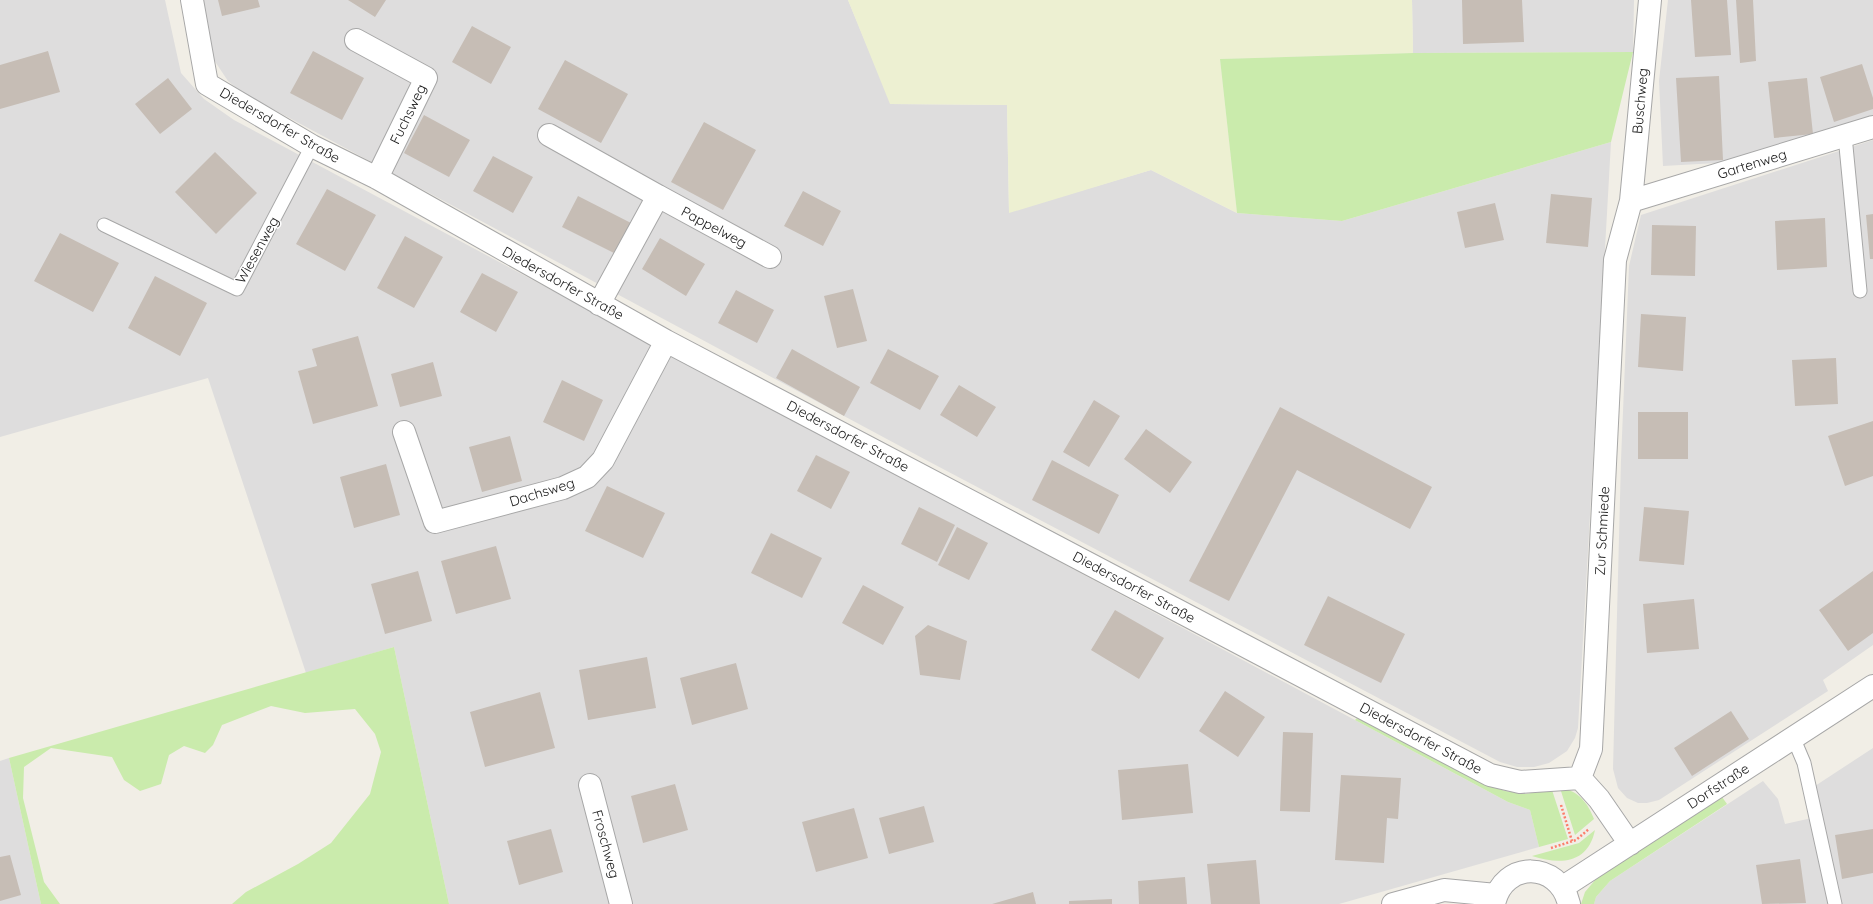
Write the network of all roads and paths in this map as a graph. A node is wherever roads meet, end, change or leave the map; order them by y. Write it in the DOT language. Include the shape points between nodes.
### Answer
graph roads {
  1 [pos="192,0"];
  2 [pos="1650,0"];
  3 [pos="356,40"];
  4 [pos="1873,127"];
  5 [pos="549,135"];
  6 [pos="1844,136"];
  7 [pos="312,146"];
  8 [pos="377,178"];
  9 [pos="658,196"];
  10 [pos="1631,201"];
  11 [pos="104,225"];
  12 [pos="770,257"];
  13 [pos="1860,291"];
  14 [pos="599,304"];
  15 [pos="666,341"];
  16 [pos="404,432"];
  17 [pos="1873,686"];
  18 [pos="1793,737"];
  19 [pos="1580,778"];
  20 [pos="590,785"];
  21 [pos="1560,801"];
  22 [pos="1590,828"];
  23 [pos="1572,841"];
  24 [pos="1630,844"];
  25 [pos="1550,848"];
  26 [pos="1566,896"];
  27 [pos="1421,900"];
  28 [pos="1495,900"];
  29 [pos="621,904"];
  30 [pos="1393,904"];
  31 [pos="1835,904"];
  1 -- 7 [label="street, Diedersdorfer Straße" via="207,84"];
  2 -- 10 [label="street, Buschweg"];
  3 -- 8 [label="street, Fuchsweg" via="426,78"];
  4 -- 6 [label="street, Gartenweg"];
  5 -- 9 [label="street, Pappelweg"];
  6 -- 10 [label="street, Gartenweg"];
  6 -- 13 [label="lane"];
  7 -- 8 [label="street, Diedersdorfer Straße"];
  7 -- 11 [label="lane, Wiesenweg" via="238,289"];
  8 -- 14 [label="street, Diedersdorfer Straße"];
  9 -- 12 [label="street, Pappelweg"];
  9 -- 14 [label="street"];
  10 -- 19 [label="street, Zur Schmiede" via="1615,260 1591,749"];
  14 -- 15 [label="street, Diedersdorfer Straße"];
  15 -- 16 [label="street, Dachsweg" via="603,460 587,477 563,488 435,522"];
  15 -- 19 [label="street, Diedersdorfer Straße" via="1490,774 1520,782"];
  17 -- 18 [label="street, Dorfstraße"];
  18 -- 24 [label="street, Dorfstraße"];
  18 -- 31 [label="lane" via="1804,763"];
  19 -- 24 [label="street" via="1599,799"];
  20 -- 29 [label="street, Froschweg"];
  21 -- 23 [label="path"];
  22 -- 23 [label="path"];
  23 -- 25 [label="path"];
  24 -- 26 [label="street, Dorfstraße"];
  26 -- 28 [label="street, Dorfstraße" via="1555,878 1533,871 1521,872 1510,877 1502,885"];
  27 -- 28 [label="street" via="1444,890"];
  27 -- 30 [label="street"];
}
